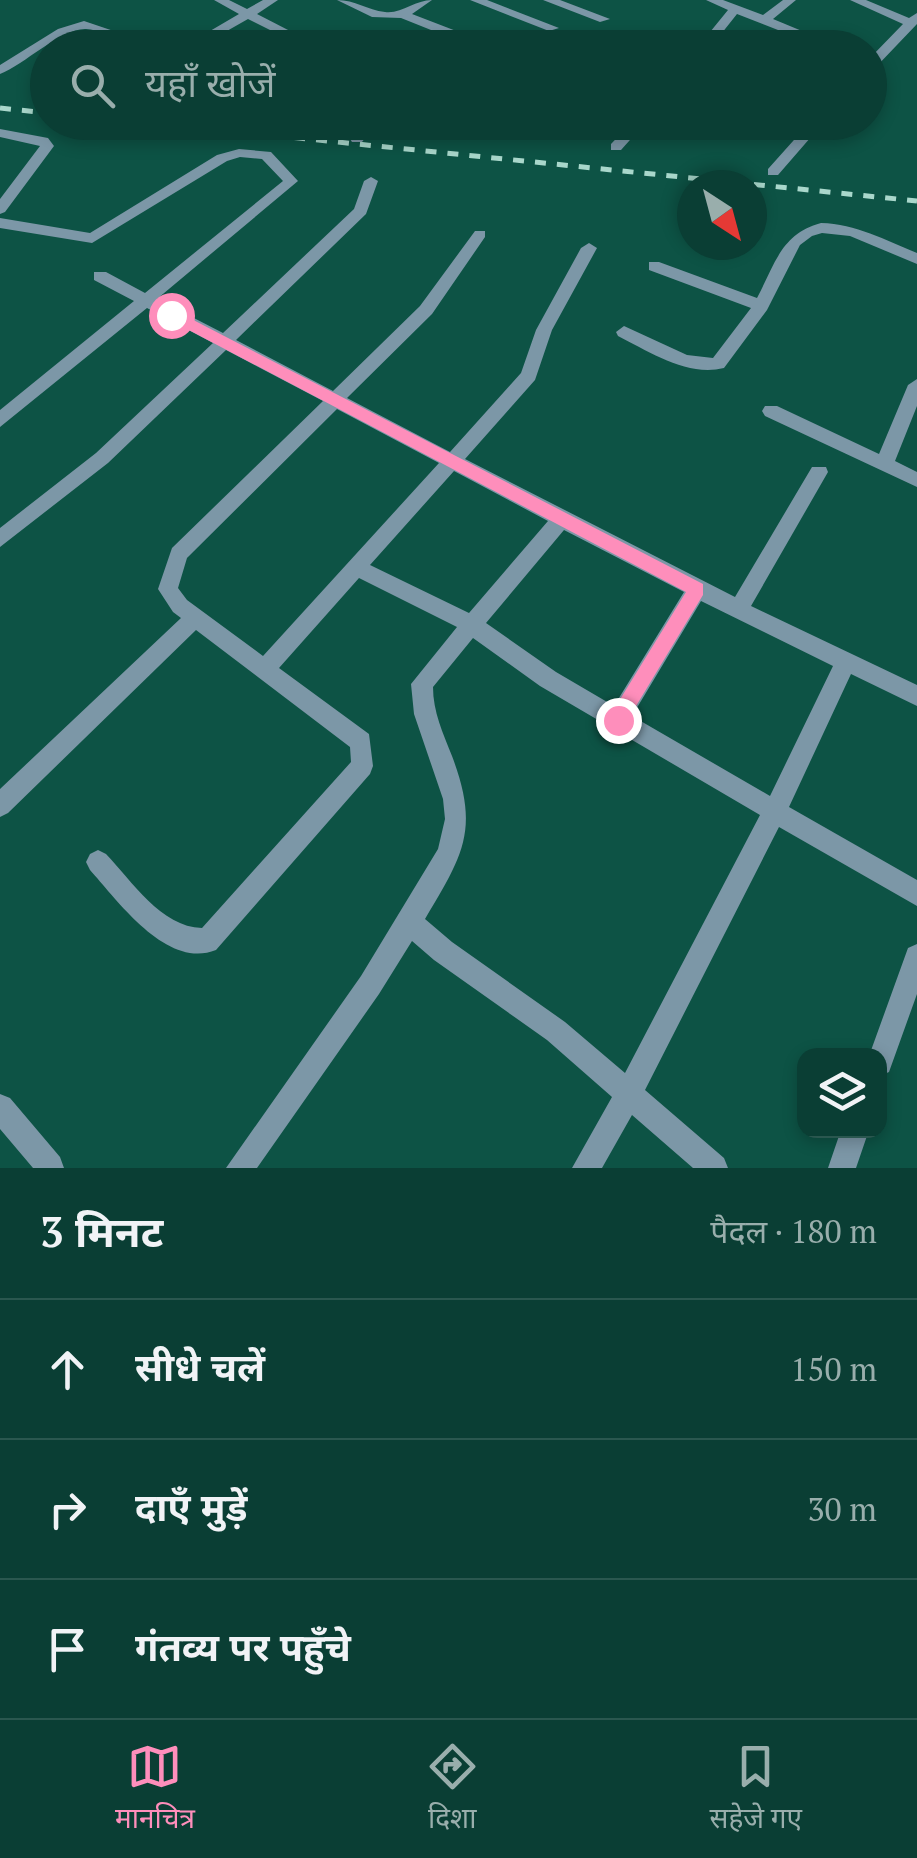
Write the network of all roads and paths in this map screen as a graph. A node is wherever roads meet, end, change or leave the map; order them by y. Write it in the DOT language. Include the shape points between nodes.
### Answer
graph roads {
  1 [pos="220,0"];
  2 [pos="272,0"];
  3 [pos="343,0"];
  4 [pos="426,0"];
  5 [pos="476,0"];
  6 [pos="548,0"];
  7 [pos="712,0"];
  8 [pos="790,0"];
  9 [pos="856,0"];
  10 [pos="735,9"];
  11 [pos="244,13"];
  12 [pos="406,15"];
  13 [pos="604,20"];
  14 [pos="764,20"];
  15 [pos="913,20"];
  16 [pos="553,28"];
  17 [pos="68,30"];
  18 [pos="102,30"];
  19 [pos="216,30"];
  20 [pos="279,30"];
  21 [pos="447,30"];
  22 [pos="718,30"];
  23 [pos="790,30"];
  24 [pos="887,51"];
  25 [pos="30,52"];
  26 [pos="0,70"];
  27 [pos="0,133"];
  28 [pos="30,138"];
  29 [pos="38,140"];
  30 [pos="623,140"];
  31 [pos="802,140"];
  32 [pos="616,147"];
  33 [pos="773,172"];
  34 [pos="371,181"];
  35 [pos="0,209"];
  36 [pos="0,222"];
  37 [pos="480,234"];
  38 [pos="588,248"];
  39 [pos="917,259"];
  40 [pos="654,266"];
  41 [pos="100,276"];
  42 [pos="148,302"];
  43 [pos="762,306"];
  44 [pos="624,332"];
  45 [pos="224,342"];
  46 [pos="917,386"];
  47 [pos="336,401"];
  48 [pos="771,411"];
  49 [pos="0,420"];
  50 [pos="454,463"];
  51 [pos="884,465"];
  52 [pos="818,472"];
  53 [pos="917,480"];
  54 [pos="561,519"];
  55 [pos="0,539"];
  56 [pos="355,568"];
  57 [pos="697,590"];
  58 [pos="738,610"];
  59 [pos="196,618"];
  60 [pos="470,624"];
  61 [pos="846,662"];
  62 [pos="264,669"];
  63 [pos="917,696"];
  64 [pos="618,720"];
  65 [pos="0,805"];
  66 [pos="776,812"];
  67 [pos="98,862"];
  68 [pos="917,894"];
  69 [pos="410,922"];
  70 [pos="917,957"];
  71 [pos="885,1048"];
  72 [pos="629,1094"];
  73 [pos="0,1108"];
  74 [pos="853,1138"];
  75 [pos="50,1167"];
  76 [pos="240,1168"];
  77 [pos="586,1168"];
  78 [pos="714,1168"];
  79 [pos="842,1168"];
  1 -- 11 [label="street"];
  2 -- 11 [label="street"];
  3 -- 12 [label="street" via="384,18"];
  4 -- 12 [label="street"];
  5 -- 16 [label="street"];
  6 -- 13 [label="street"];
  7 -- 10 [label="street"];
  8 -- 14 [label="street"];
  9 -- 15 [label="street"];
  10 -- 14 [label="street"];
  10 -- 22 [label="street"];
  11 -- 19 [label="street"];
  11 -- 20 [label="street"];
  12 -- 21 [label="street"];
  14 -- 23 [label="street"];
  15 -- 24 [label="street"];
  17 -- 18 [label="street" via="84,24"];
  25 -- 26 [label="street"];
  27 -- 28 [label="street"];
  29 -- 35 [label="street" via="47,146"];
  30 -- 32 [label="street"];
  31 -- 33 [label="street"];
  34 -- 45 [label="street" via="361,212"];
  36 -- 42 [label="street" via="92,238 222,158 266,155 281,167 291,181"];
  37 -- 47 [label="street" via="426,310"];
  38 -- 50 [label="street" via="544,330 529,376"];
  39 -- 43 [label="street" via="822,227 794,242"];
  40 -- 43 [label="street"];
  41 -- 42 [label="street"];
  42 -- 45 [label="street"];
  42 -- 49 [label="street"];
  43 -- 44 [label="street" via="718,364 708,366"];
  45 -- 47 [label="street"];
  45 -- 55 [label="street" via="102,458"];
  46 -- 51 [label="street"];
  47 -- 50 [label="street"];
  47 -- 59 [label="street" via="180,554 168,588"];
  48 -- 51 [label="street"];
  50 -- 54 [label="street"];
  50 -- 56 [label="street"];
  51 -- 53 [label="street"];
  52 -- 58 [label="street"];
  54 -- 57 [label="street"];
  54 -- 60 [label="street"];
  56 -- 60 [label="street"];
  56 -- 62 [label="street"];
  57 -- 58 [label="street"];
  57 -- 64 [label="street"];
  58 -- 61 [label="street"];
  59 -- 62 [label="street"];
  59 -- 65 [label="street"];
  60 -- 64 [label="street"];
  60 -- 69 [label="street" via="422,684 424,717 459,820 455,844"];
  61 -- 63 [label="street"];
  61 -- 66 [label="street"];
  62 -- 67 [label="street" via="361,742 362,766 207,941 172,937"];
  64 -- 66 [label="street"];
  66 -- 68 [label="street"];
  66 -- 72 [label="street"];
  69 -- 72 [label="street"];
  69 -- 76 [label="street"];
  70 -- 71 [label="street"];
  72 -- 77 [label="street"];
  72 -- 78 [label="street"];
  73 -- 75 [label="street"];
  74 -- 79 [label="street"];
}
